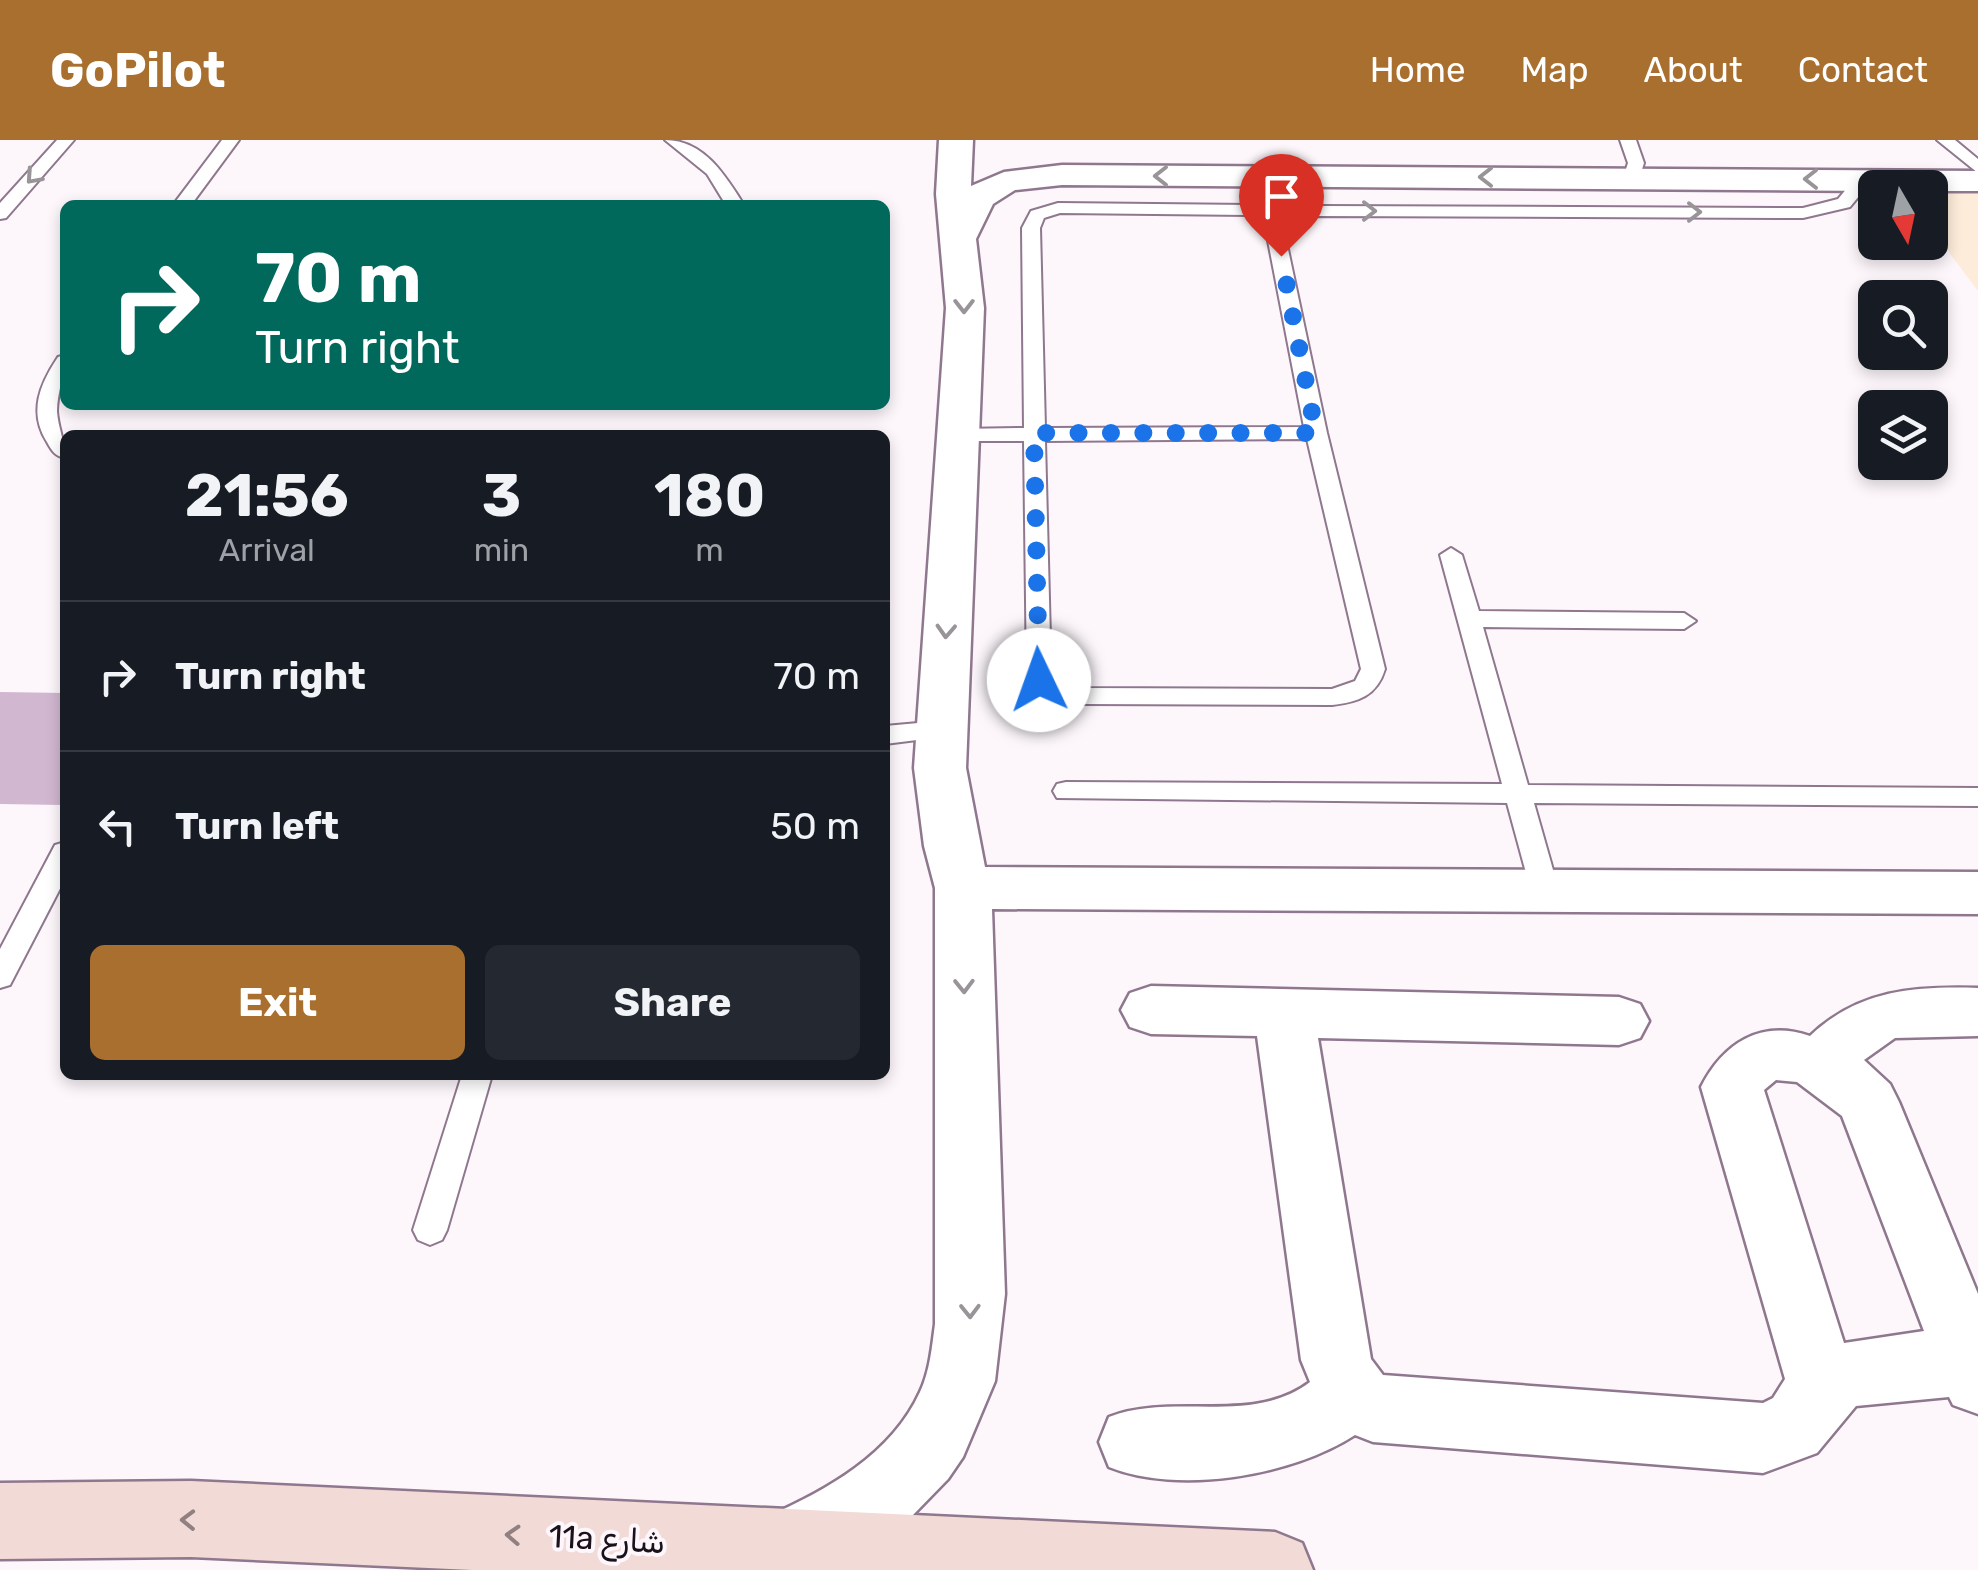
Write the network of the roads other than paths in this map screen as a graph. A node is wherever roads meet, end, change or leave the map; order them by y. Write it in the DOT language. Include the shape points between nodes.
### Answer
graph roads {
  1 [pos="66,140"];
  2 [pos="232,140"];
  3 [pos="672,140"];
  4 [pos="958,140"];
  5 [pos="1628,140"];
  6 [pos="1946,140"];
  7 [pos="1978,168"];
  8 [pos="1062,175"];
  9 [pos="1300,176"];
  10 [pos="1632,178"];
  11 [pos="1858,179"];
  12 [pos="1948,180"];
  13 [pos="1978,180"];
  14 [pos="1858,186"];
  15 [pos="186,200"];
  16 [pos="732,200"];
  17 [pos="1296,212"];
  18 [pos="0,214"];
  19 [pos="1272,217"];
  20 [pos="959,235"];
  21 [pos="60,370"];
  22 [pos="1034,433"];
  23 [pos="1316,433"];
  24 [pos="958,435"];
  25 [pos="60,447"];
  26 [pos="1451,555"];
  27 [pos="1469,620"];
  28 [pos="1684,621"];
  29 [pos="940,730"];
  30 [pos="890,735"];
  31 [pos="1066,791"];
  32 [pos="1518,794"];
  33 [pos="1978,798"];
  34 [pos="60,862"];
  35 [pos="963,888"];
  36 [pos="1545,891"];
  37 [pos="1978,894"];
  38 [pos="0,977"];
  39 [pos="1150,1010"];
  40 [pos="1978,1012"];
  41 [pos="1284,1014"];
  42 [pos="1618,1021"];
  43 [pos="1821,1063"];
  44 [pos="475,1080"];
  45 [pos="430,1230"];
  46 [pos="1976,1369"];
  47 [pos="1824,1387"];
  48 [pos="1351,1394"];
  49 [pos="1135,1442"];
  50 [pos="0,1521"];
  51 [pos="786,1547"];
  52 [pos="1132,1566"];
  53 [pos="1275,1570"];
  1 -- 18 [label="lane, one-way"];
  2 -- 15 [label="lane"];
  3 -- 16 [label="lane" via="714,171"];
  4 -- 8 [label="street" via="1000,166"];
  4 -- 20 [label="street" via="953,194"];
  5 -- 10 [label="lane" via="1636,163"];
  6 -- 7 [label="lane"];
  9 -- 8 [label="street, one-way"];
  8 -- 20 [label="street" via="988,190"];
  10 -- 9 [label="street, one-way"];
  9 -- 17 [label="lane" via="1288,193"];
  11 -- 10 [label="street, one-way"];
  12 -- 13 [label="street"];
  17 -- 14 [label="lane, one-way" via="1804,212 1844,203"];
  17 -- 19 [label="lane"];
  19 -- 22 [label="lane" via="1191,208 1058,208 1037,215 1031,228"];
  19 -- 23 [label="lane"];
  20 -- 24 [label="street, one-way" via="965,308"];
  21 -- 25 [label="lane" via="45,398 46,419"];
  22 -- 23 [label="lane"];
  22 -- 23 [label="lane" via="1036,669 1049,690 1082,696 1332,698 1363,690 1373,669"];
  22 -- 24 [label="lane"];
  24 -- 29 [label="street, one-way"];
  26 -- 27 [label="lane"];
  27 -- 28 [label="lane"];
  27 -- 32 [label="lane"];
  29 -- 30 [label="lane"];
  29 -- 35 [label="street" via="944,806"];
  31 -- 32 [label="lane"];
  32 -- 33 [label="lane"];
  32 -- 36 [label="lane"];
  34 -- 38 [label="lane"];
  35 -- 36 [label="street"];
  35 -- 51 [label="street, one-way" via="970,1338 962,1374 949,1412 900,1479 853,1515"];
  36 -- 37 [label="street"];
  39 -- 41 [label="street"];
  40 -- 43 [label="street" via="1875,1018"];
  41 -- 42 [label="street"];
  41 -- 48 [label="street" via="1336,1360"];
  43 -- 46 [label="street" via="1868,1102"];
  43 -- 47 [label="street" via="1774,1055 1754,1060 1732,1087"];
  44 -- 45 [label="lane"];
  46 -- 47 [label="street" via="1852,1373"];
  47 -- 48 [label="street" via="1797,1427 1763,1438 1395,1412"];
  48 -- 49 [label="street" via="1302,1430 1271,1438"];
  51 -- 50 [label="street, 11a شارع, one-way" via="191,1520"];
  51 -- 52 [label="street, 11a شارع"];
  52 -- 53 [label="street, 11a شارع"];
}
